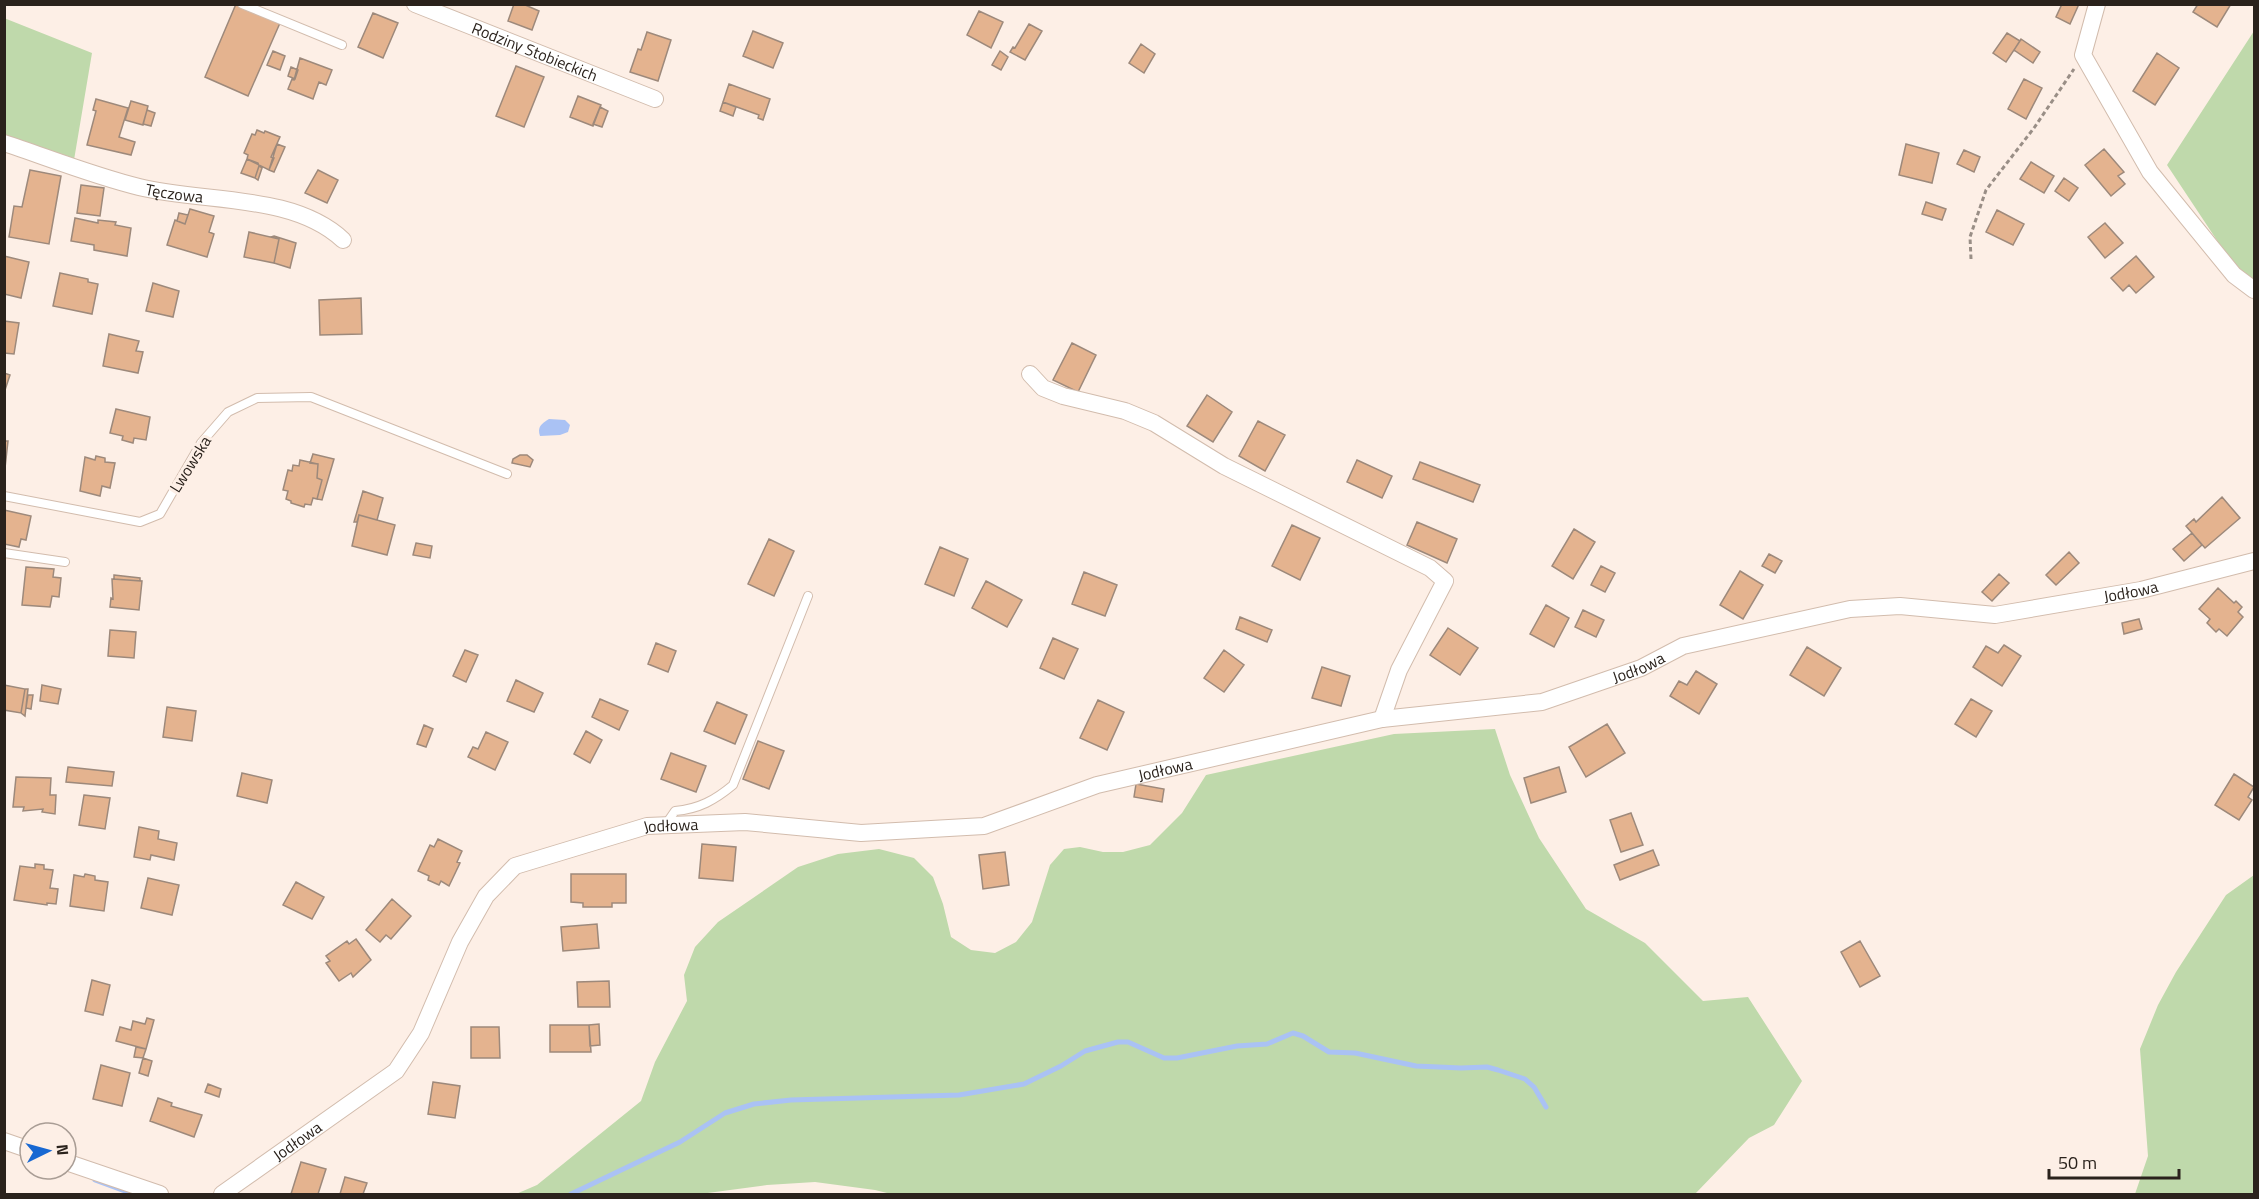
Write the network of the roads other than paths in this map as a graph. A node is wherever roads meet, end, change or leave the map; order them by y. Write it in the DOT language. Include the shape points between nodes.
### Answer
graph roads {
  1 [pos="242,4"];
  2 [pos="415,4"];
  3 [pos="2097,4"];
  4 [pos="342,45"];
  5 [pos="656,99"];
  6 [pos="4,143"];
  7 [pos="343,240"];
  8 [pos="2254,290"];
  9 [pos="1030,374"];
  10 [pos="507,474"];
  11 [pos="4,496"];
  12 [pos="4,553"];
  13 [pos="2254,561"];
  14 [pos="64,562"];
  15 [pos="808,597"];
  16 [pos="1382,719"];
  17 [pos="665,825"];
  18 [pos="78,1166"];
  19 [pos="160,1194"];
  20 [pos="222,1194"];
  1 -- 4 [label="lane"];
  2 -- 5 [label="street, Rodziny Stobieckich"];
  3 -- 8 [label="street" via="2083,55 2150,172 2234,275"];
  6 -- 7 [label="street, Tęczowa" via="140,187 289,210 316,219"];
  9 -- 16 [label="street" via="1042,388 1154,423 1224,466 1430,568 1445,581 1399,670"];
  10 -- 11 [label="lane, Lwowska" via="311,397 257,398 228,412 201,443 160,513 140,522"];
  12 -- 14 [label="lane"];
  13 -- 16 [label="street, Jodłowa" via="2141,590 1995,615 1900,606 1850,609 1683,646 1641,668 1542,702"];
  15 -- 17 [label="lane" via="734,784 717,799 692,810 675,811"];
  16 -- 17 [label="street, Jodłowa" via="1097,785 984,826 861,833 745,822"];
  17 -- 20 [label="street, Jodłowa" via="647,826 515,866 486,896 460,942 421,1033 396,1071"];
  18 -- 19 [label="street"];
}
